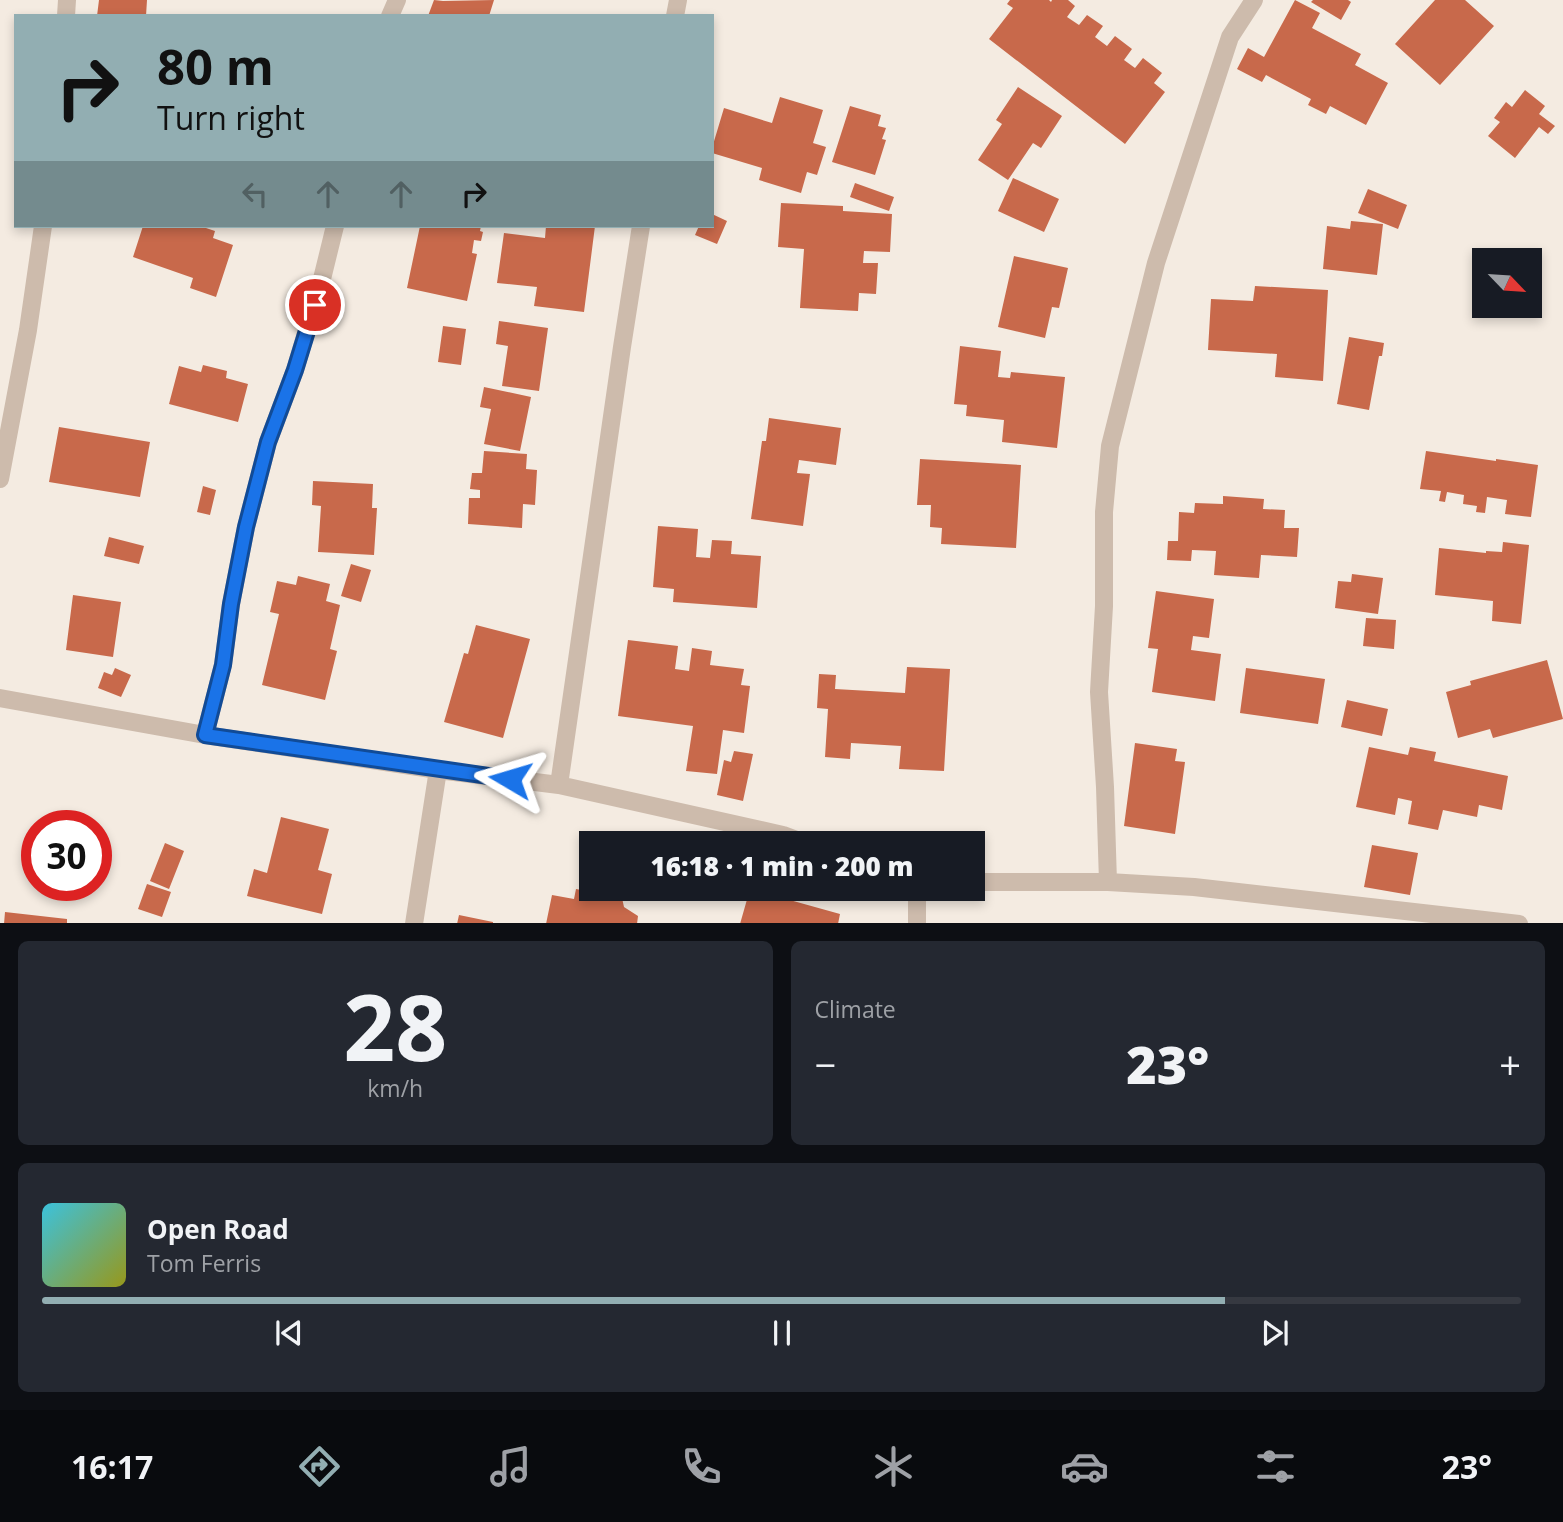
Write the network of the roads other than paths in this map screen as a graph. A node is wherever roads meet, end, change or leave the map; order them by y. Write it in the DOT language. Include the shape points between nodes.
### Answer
graph roads {
  1 [pos="1254,0"];
  2 [pos="43,228"];
  3 [pos="335,228"];
  4 [pos="641,228"];
  5 [pos="0,479"];
  6 [pos="0,698"];
  7 [pos="205,735"];
  8 [pos="438,770"];
  9 [pos="559,785"];
  10 [pos="765,831"];
  11 [pos="1108,881"];
  12 [pos="985,882"];
  13 [pos="917,901"];
  14 [pos="1448,920"];
  15 [pos="414,923"];
  16 [pos="917,923"];
  17 [pos="1519,923"];
  1 -- 11 [label="street" via="1230,37 1167,227 1110,446 1099,692"];
  2 -- 5 [label="street"];
  3 -- 7 [label="street" via="246,527 223,665"];
  4 -- 9 [label="street"];
  6 -- 7 [label="street"];
  7 -- 8 [label="street"];
  8 -- 9 [label="street"];
  8 -- 15 [label="street"];
  9 -- 10 [label="street"];
  11 -- 12 [label="street"];
  11 -- 14 [label="street" via="1194,887"];
  13 -- 16 [label="street"];
  14 -- 17 [label="street"];
}
